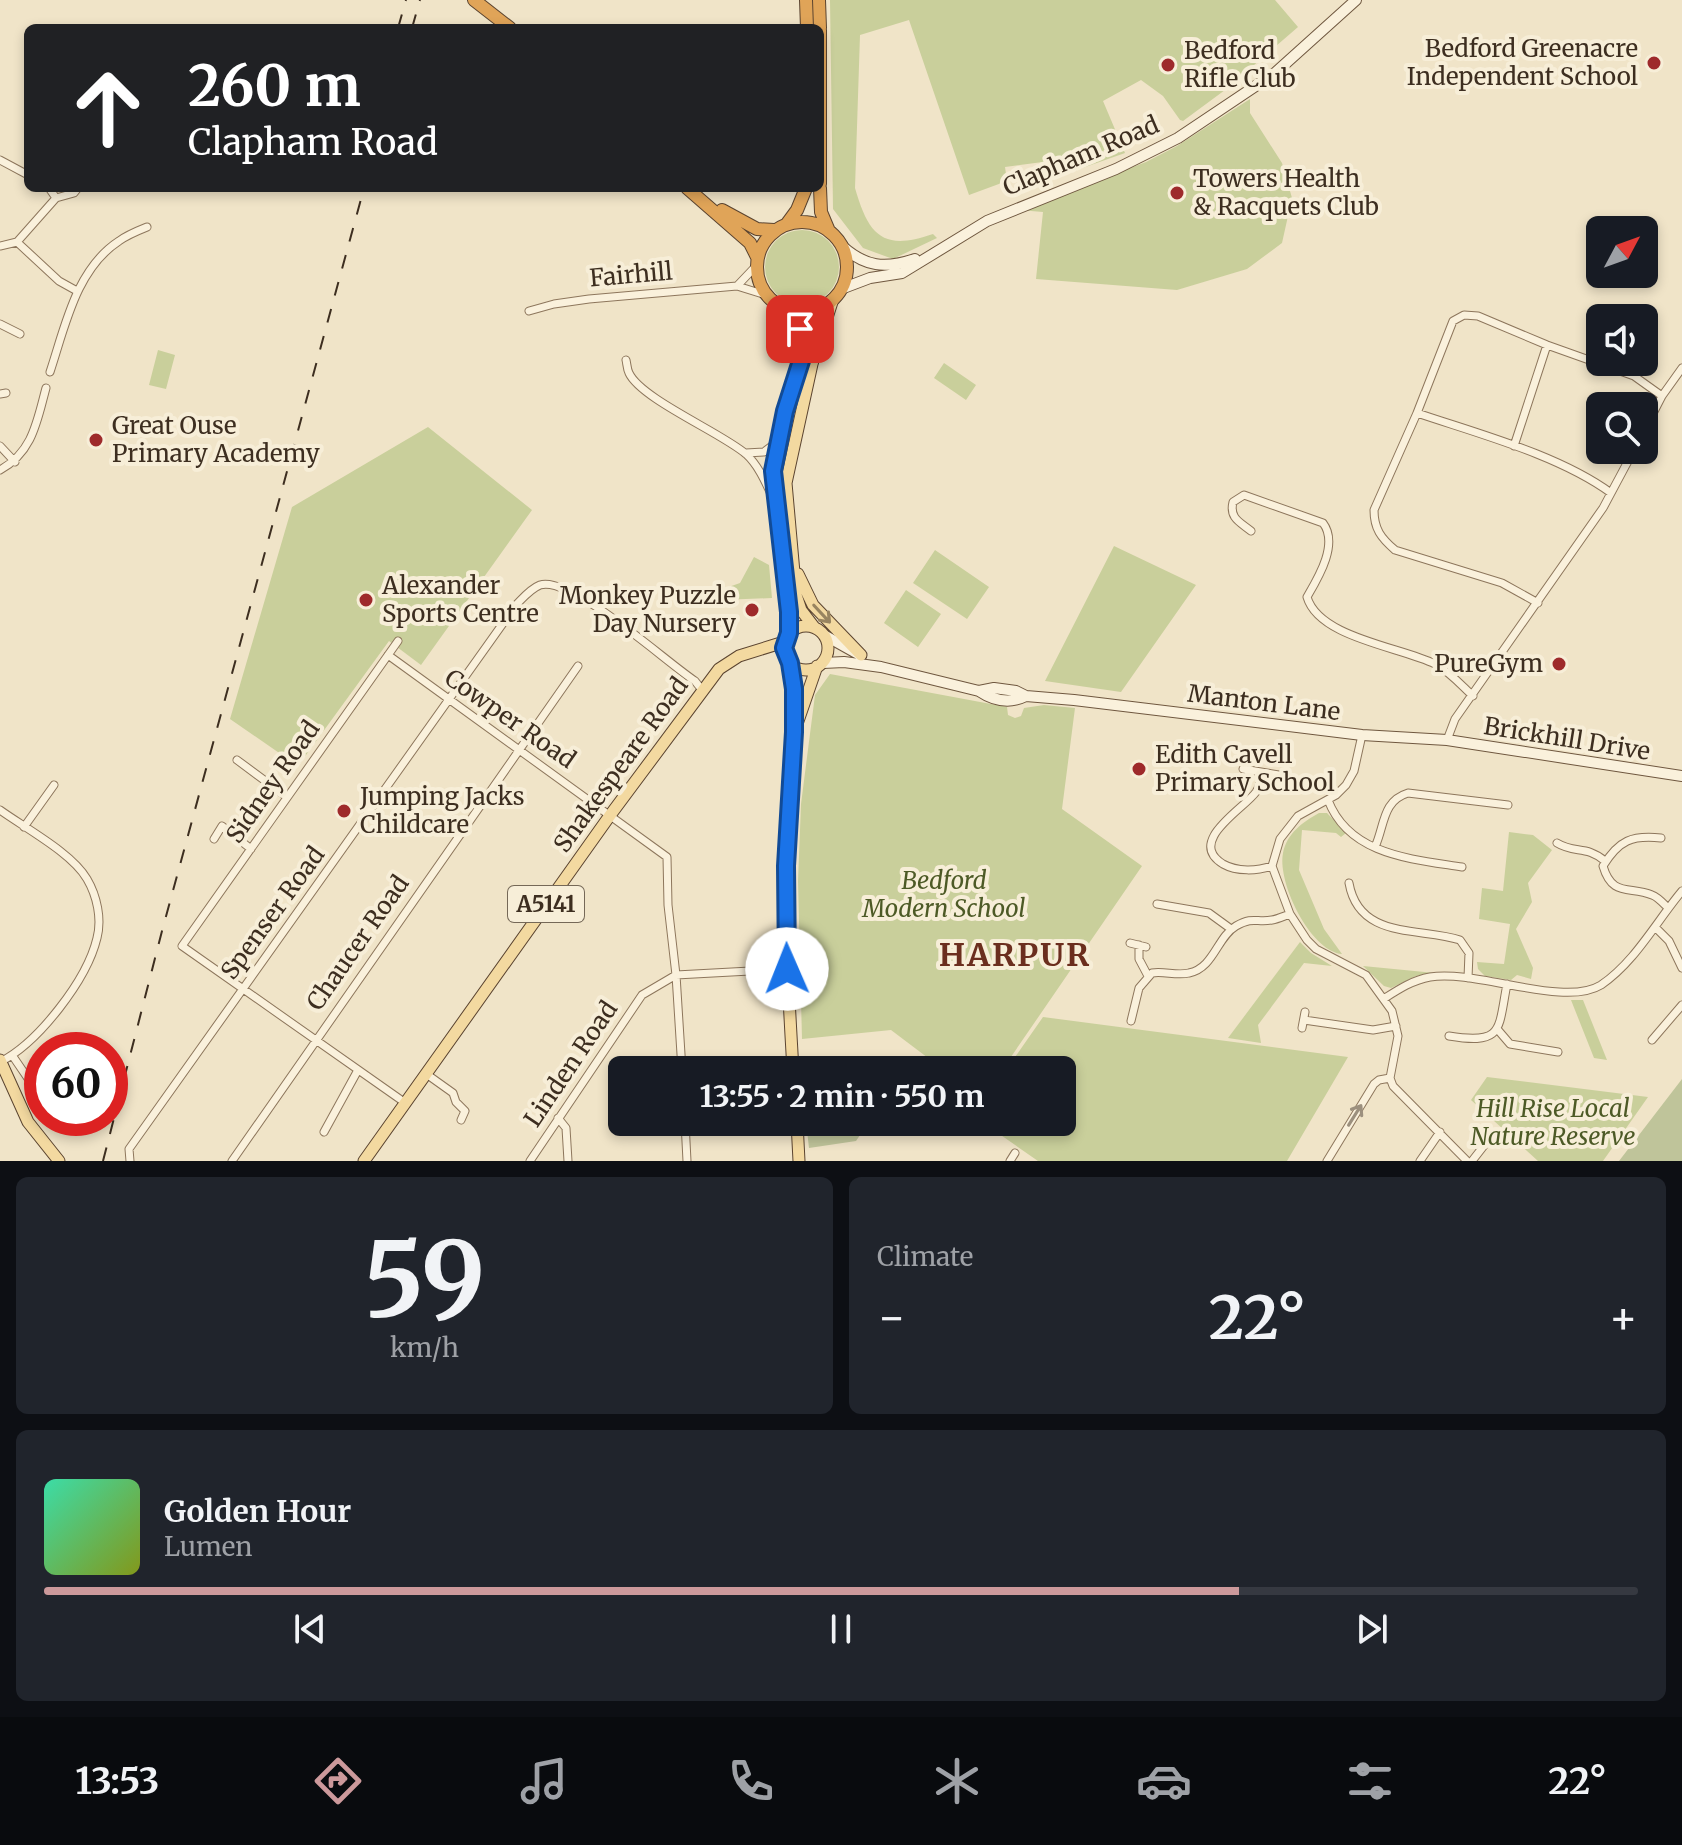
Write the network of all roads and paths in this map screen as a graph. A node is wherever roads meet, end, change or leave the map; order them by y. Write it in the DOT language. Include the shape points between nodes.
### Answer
graph roads {
  1 [pos="474,0"];
  2 [pos="806,0"];
  3 [pos="819,0"];
  4 [pos="1356,0"];
  5 [pos="505,24"];
  6 [pos="807,24"];
  7 [pos="820,24"];
  8 [pos="0,160"];
  9 [pos="24,173"];
  10 [pos="52,192"];
  11 [pos="75,192"];
  12 [pos="691,192"];
  13 [pos="692,192"];
  14 [pos="804,192"];
  15 [pos="820,192"];
  16 [pos="56,198"];
  17 [pos="147,227"];
  18 [pos="780,228"];
  19 [pos="829,231"];
  20 [pos="17,242"];
  21 [pos="0,246"];
  22 [pos="842,246"];
  23 [pos="929,254"];
  24 [pos="757,262"];
  25 [pos="737,286"];
  26 [pos="77,291"];
  27 [pos="837,294"];
  28 [pos="766,295"];
  29 [pos="784,308"];
  30 [pos="529,311"];
  31 [pos="0,324"];
  32 [pos="20,334"];
  33 [pos="1547,345"];
  34 [pos="626,360"];
  35 [pos="1682,368"];
  36 [pos="50,372"];
  37 [pos="46,388"];
  38 [pos="1662,396"];
  39 [pos="1658,404"];
  40 [pos="800,410"];
  41 [pos="1417,413"];
  42 [pos="778,440"];
  43 [pos="0,446"];
  44 [pos="1514,446"];
  45 [pos="744,453"];
  46 [pos="774,458"];
  47 [pos="15,462"];
  48 [pos="753,462"];
  49 [pos="1627,464"];
  50 [pos="0,470"];
  51 [pos="1611,493"];
  52 [pos="774,498"];
  53 [pos="1251,531"];
  54 [pos="794,566"];
  55 [pos="1538,603"];
  56 [pos="814,627"];
  57 [pos="824,635"];
  58 [pos="787,638"];
  59 [pos="398,641"];
  60 [pos="762,649"];
  61 [pos="388,655"];
  62 [pos="861,655"];
  63 [pos="788,661"];
  64 [pos="820,665"];
  65 [pos="578,666"];
  66 [pos="881,667"];
  67 [pos="702,690"];
  68 [pos="1473,696"];
  69 [pos="449,700"];
  70 [pos="794,732"];
  71 [pos="1362,735"];
  72 [pos="1447,740"];
  73 [pos="518,749"];
  74 [pos="237,760"];
  75 [pos="1243,769"];
  76 [pos="1263,774"];
  77 [pos="1285,776"];
  78 [pos="1682,776"];
  79 [pos="54,785"];
  80 [pos="287,797"];
  81 [pos="1328,800"];
  82 [pos="1508,805"];
  83 [pos="0,810"];
  84 [pos="611,814"];
  85 [pos="24,827"];
  86 [pos="1661,838"];
  87 [pos="214,839"];
  88 [pos="1557,843"];
  89 [pos="1375,847"];
  90 [pos="251,849"];
  91 [pos="1605,861"];
  92 [pos="1272,866"];
  93 [pos="1462,867"];
  94 [pos="1349,883"];
  95 [pos="1682,891"];
  96 [pos="1157,904"];
  97 [pos="1668,908"];
  98 [pos="1290,914"];
  99 [pos="1655,927"];
  100 [pos="1231,929"];
  101 [pos="1130,943"];
  102 [pos="1682,968"];
  103 [pos="787,969"];
  104 [pos="676,975"];
  105 [pos="1148,976"];
  106 [pos="1468,978"];
  107 [pos="1507,984"];
  108 [pos="243,988"];
  109 [pos="1385,998"];
  110 [pos="1682,1005"];
  111 [pos="1304,1020"];
  112 [pos="1131,1021"];
  113 [pos="1396,1026"];
  114 [pos="1498,1030"];
  115 [pos="1449,1036"];
  116 [pos="315,1039"];
  117 [pos="1652,1040"];
  118 [pos="1558,1052"];
  119 [pos="12,1055"];
  120 [pos="681,1056"];
  121 [pos="792,1056"];
  122 [pos="0,1061"];
  123 [pos="358,1070"];
  124 [pos="24,1073"];
  125 [pos="425,1073"];
  126 [pos="1390,1078"];
  127 [pos="404,1102"];
  128 [pos="558,1118"];
  129 [pos="461,1120"];
  130 [pos="324,1132"];
  131 [pos="1440,1132"];
  132 [pos="686,1136"];
  133 [pos="798,1136"];
  134 [pos="1486,1143"];
  135 [pos="1015,1153"];
  136 [pos="59,1161"];
  137 [pos="130,1161"];
  138 [pos="232,1161"];
  139 [pos="364,1161"];
  140 [pos="530,1161"];
  141 [pos="568,1161"];
  142 [pos="687,1161"];
  143 [pos="799,1161"];
  144 [pos="1010,1161"];
  145 [pos="1327,1161"];
  146 [pos="1420,1161"];
  147 [pos="1469,1161"];
  1 -- 5 [label="highway"];
  2 -- 6 [label="highway"];
  3 -- 7 [label="highway"];
  4 -- 23 [label="street, Clapham Road" via="1275,73 1209,120 1116,169 987,221"];
  8 -- 9 [label="street"];
  10 -- 16 [label="street"];
  11 -- 16 [label="street"];
  12 -- 24 [label="highway" via="750,243"];
  13 -- 18 [label="highway" via="757,229"];
  14 -- 18 [label="highway"];
  15 -- 19 [label="highway"];
  16 -- 20 [label="street"];
  17 -- 26 [label="street" via="117,241"];
  18 -- 19 [label="highway" via="812,224"];
  18 -- 24 [label="highway" via="766,238"];
  19 -- 22 [label="highway"];
  20 -- 21 [label="street"];
  20 -- 26 [label="street"];
  22 -- 23 [label="street, Clapham Road" via="855,259 876,264 895,265"];
  22 -- 27 [label="highway" via="847,272"];
  23 -- 27 [label="street, Clapham Road" via="902,273 870,278"];
  24 -- 25 [label="street"];
  24 -- 28 [label="highway"];
  25 -- 28 [label="street, Fairhill"];
  25 -- 30 [label="street, Fairhill" via="589,299"];
  26 -- 36 [label="street"];
  27 -- 29 [label="highway" via="810,311"];
  27 -- 40 [label="main road" via="822,327"];
  28 -- 29 [label="highway"];
  29 -- 42 [label="main road" via="798,324 803,346"];
  31 -- 32 [label="street"];
  33 -- 38 [label="street" via="1634,376"];
  33 -- 41 [label="street" via="1464,315 1453,321"];
  33 -- 44 [label="street"];
  34 -- 45 [label="street" via="640,385"];
  35 -- 38 [label="street"];
  37 -- 47 [label="street" via="33,437"];
  38 -- 39 [label="street"];
  40 -- 46 [label="main road"];
  40 -- 54 [label="main road" via="786,483"];
  41 -- 44 [label="street"];
  41 -- 55 [label="street" via="1374,510 1374,524 1383,539 1395,550 1502,583"];
  42 -- 45 [label="street" via="764,452"];
  42 -- 46 [label="main road"];
  43 -- 47 [label="street"];
  44 -- 51 [label="street" via="1584,475"];
  45 -- 48 [label="street"];
  46 -- 48 [label="street"];
  46 -- 52 [label="main road"];
  47 -- 50 [label="street"];
  48 -- 52 [label="street"];
  49 -- 51 [label="street"];
  51 -- 55 [label="street"];
  52 -- 58 [label="main road"];
  53 -- 68 [label="street" via="1231,510 1244,495 1323,523 1330,540 1307,597 1310,608 1341,630 1433,663"];
  54 -- 56 [label="main road" via="799,605"];
  54 -- 62 [label="main road, one-way" via="813,605"];
  55 -- 68 [label="street"];
  56 -- 57 [label="main road"];
  56 -- 58 [label="main road" via="800,626"];
  57 -- 62 [label="street, Manton Lane"];
  57 -- 64 [label="main road" via="828,652"];
  58 -- 60 [label="main road, Shakespeare Road / A5141"];
  58 -- 63 [label="main road"];
  59 -- 61 [label="street, Sidney Road"];
  60 -- 63 [label="main road"];
  60 -- 67 [label="main road, Shakespeare Road / A5141" via="719,669"];
  61 -- 69 [label="street, Cowper Road"];
  61 -- 80 [label="street, Sidney Road"];
  62 -- 66 [label="street, Manton Lane"];
  63 -- 64 [label="main road" via="805,669"];
  63 -- 70 [label="main road" via="794,683"];
  64 -- 66 [label="street, Manton Lane"];
  64 -- 70 [label="main road"];
  65 -- 73 [label="street, Chaucer Road"];
  66 -- 71 [label="street, Manton Lane" via="979,691 994,688"];
  67 -- 69 [label="street, Spenser Road" via="609,615 572,592 541,585 516,605"];
  67 -- 84 [label="main road, Shakespeare Road / A5141"];
  68 -- 72 [label="street"];
  69 -- 73 [label="street, Cowper Road"];
  69 -- 108 [label="street, Spenser Road"];
  70 -- 103 [label="main road" via="786,866"];
  71 -- 72 [label="street, Manton Lane"];
  71 -- 81 [label="street" via="1354,771"];
  72 -- 78 [label="street, Brickhill Drive"];
  73 -- 84 [label="street, Cowper Road"];
  73 -- 116 [label="street, Chaucer Road"];
  74 -- 80 [label="street"];
  75 -- 76 [label="street"];
  76 -- 77 [label="street"];
  76 -- 92 [label="street" via="1256,793 1215,833 1211,849 1228,866"];
  79 -- 85 [label="street"];
  80 -- 90 [label="street, Sidney Road"];
  81 -- 89 [label="street" via="1352,835"];
  81 -- 92 [label="street" via="1288,827"];
  82 -- 89 [label="street" via="1408,793 1388,807"];
  83 -- 85 [label="street"];
  84 -- 104 [label="street, Cowper Road" via="667,857"];
  84 -- 125 [label="main road, Shakespeare Road / A5141"];
  85 -- 119 [label="street" via="86,876 99,918 97,939 75,984 50,1019"];
  86 -- 91 [label="street" via="1633,837"];
  87 -- 90 [label="street" via="222,826"];
  88 -- 91 [label="street" via="1594,852"];
  89 -- 93 [label="street" via="1402,858"];
  90 -- 108 [label="street, Sidney Road" via="182,946"];
  91 -- 97 [label="street" via="1612,884 1653,895"];
  92 -- 98 [label="street"];
  94 -- 106 [label="street" via="1357,904 1374,921 1460,940 1469,953"];
  95 -- 97 [label="street"];
  96 -- 100 [label="street" via="1169,902 1209,913"];
  97 -- 99 [label="street"];
  98 -- 100 [label="street" via="1268,921 1254,918"];
  98 -- 109 [label="street" via="1316,949 1366,975"];
  99 -- 102 [label="street"];
  99 -- 107 [label="street" via="1616,973 1587,991"];
  100 -- 105 [label="street" via="1203,967 1192,973"];
  101 -- 105 [label="street" via="1143,946 1139,959"];
  103 -- 104 [label="street, Linden Road"];
  103 -- 121 [label="main road"];
  104 -- 120 [label="street, Cowper Road"];
  104 -- 128 [label="street, Linden Road" via="642,995"];
  105 -- 112 [label="street" via="1139,988"];
  106 -- 107 [label="street"];
  106 -- 109 [label="street" via="1433,977"];
  107 -- 114 [label="street"];
  108 -- 116 [label="street"];
  108 -- 137 [label="street, Spenser Road" via="129,1149"];
  109 -- 113 [label="street"];
  110 -- 117 [label="street"];
  111 -- 113 [label="street" via="1373,1030"];
  113 -- 126 [label="street"];
  114 -- 115 [label="street" via="1484,1039"];
  114 -- 118 [label="street" via="1510,1044"];
  116 -- 123 [label="street"];
  116 -- 138 [label="street, Chaucer Road"];
  119 -- 122 [label="street"];
  119 -- 124 [label="street"];
  122 -- 136 [label="main road" via="28,1122"];
  123 -- 127 [label="street"];
  123 -- 130 [label="street"];
  125 -- 127 [label="main road, Shakespeare Road / A5141"];
  125 -- 129 [label="street" via="453,1093 465,1111"];
  126 -- 131 [label="street"];
  145 -- 126 [label="street, one-way" via="1374,1084"];
  127 -- 139 [label="main road, Shakespeare Road / A5141"];
  128 -- 140 [label="street, Linden Road"];
  128 -- 141 [label="street" via="566,1128"];
  131 -- 146 [label="street"];
  131 -- 147 [label="street"];
  132 -- 142 [label="street"];
  133 -- 143 [label="main road"];
  134 -- 147 [label="street"];
  135 -- 144 [label="street"];
}
